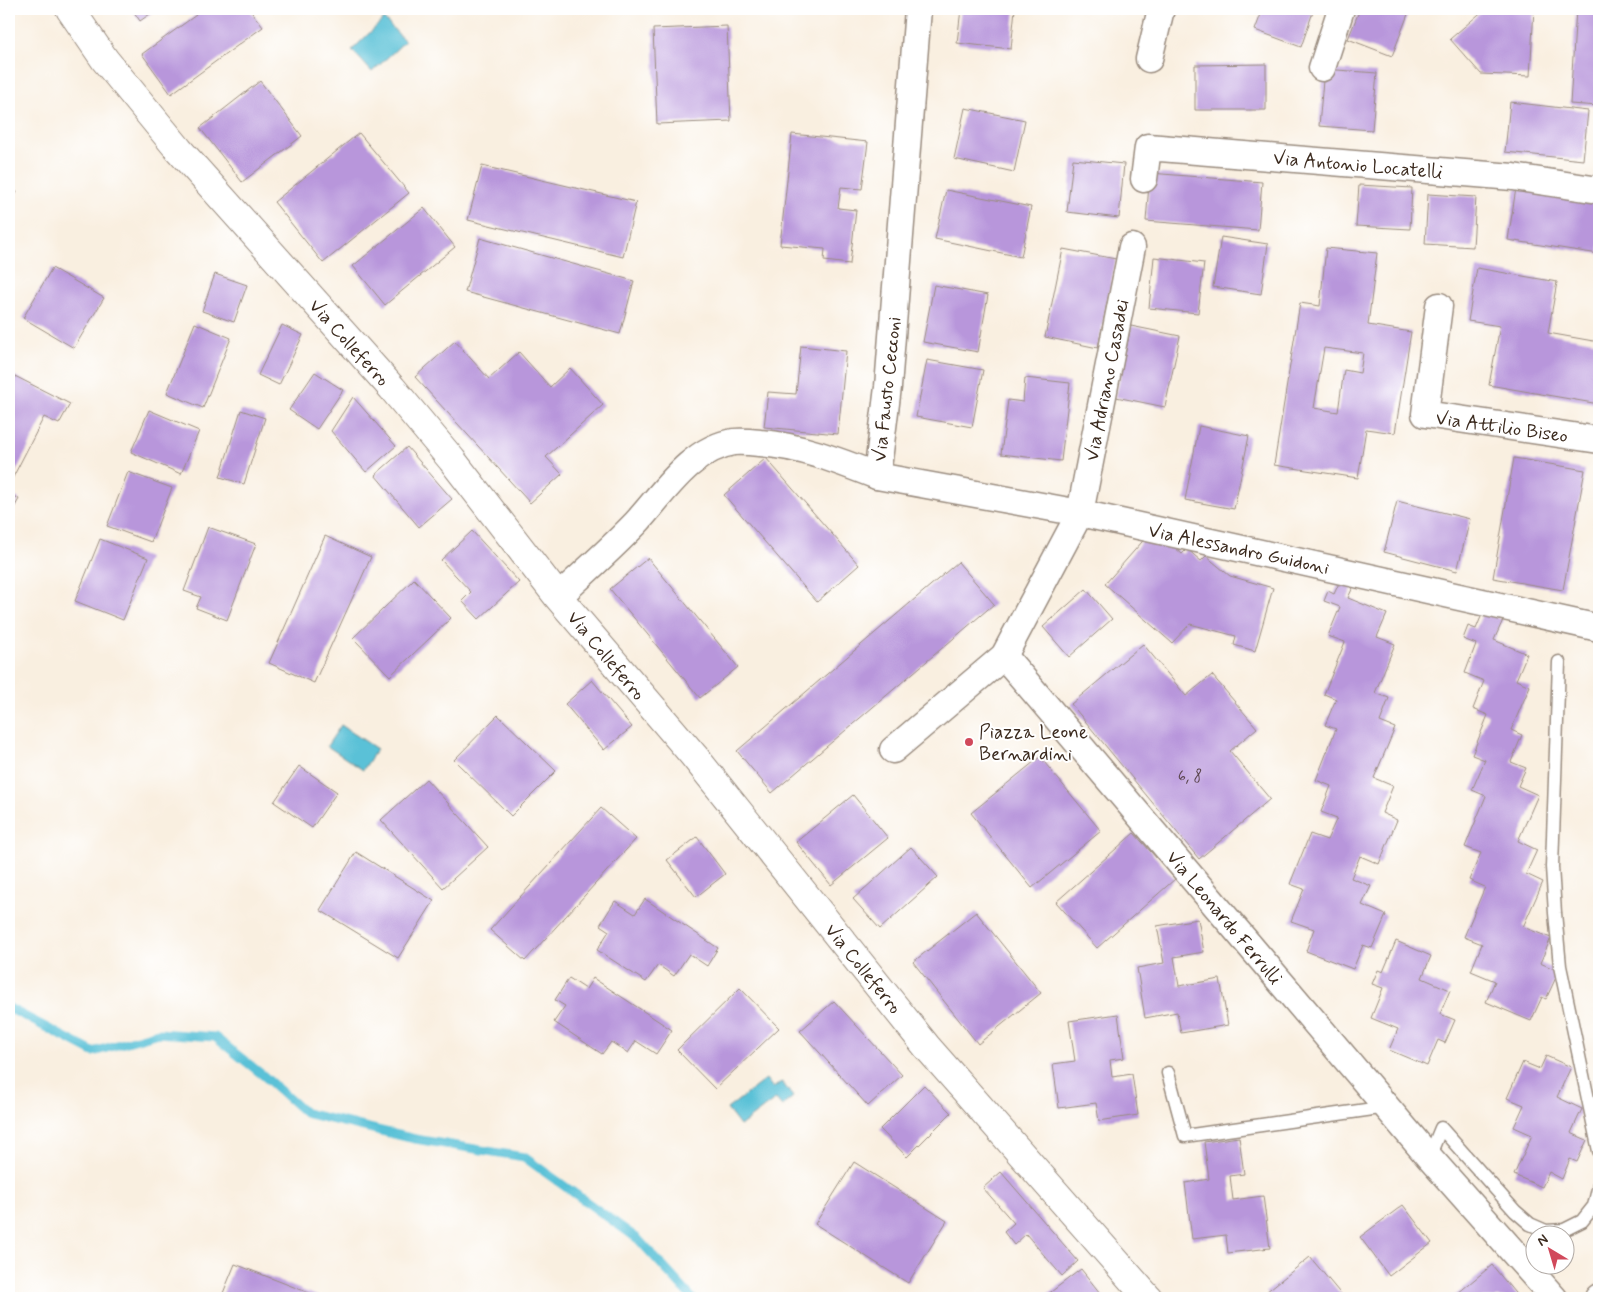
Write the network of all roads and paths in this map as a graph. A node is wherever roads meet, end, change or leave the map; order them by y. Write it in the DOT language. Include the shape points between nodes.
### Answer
graph roads {
  1 [pos="70,9"];
  2 [pos="918,9"];
  3 [pos="1162,9"];
  4 [pos="1341,9"];
  5 [pos="1149,58"];
  6 [pos="1322,68"];
  7 [pos="1144,179"];
  8 [pos="1599,190"];
  9 [pos="1132,247"];
  10 [pos="1439,306"];
  11 [pos="1599,440"];
  12 [pos="877,476"];
  13 [pos="1080,513"];
  14 [pos="558,597"];
  15 [pos="1599,628"];
  16 [pos="1004,656"];
  17 [pos="1560,662"];
  18 [pos="893,750"];
  19 [pos="1168,1073"];
  20 [pos="1387,1107"];
  21 [pos="1599,1151"];
  22 [pos="1429,1157"];
  23 [pos="1599,1185"];
  24 [pos="1148,1298"];
  25 [pos="1554,1298"];
  1 -- 14 [label="street, Via Colleferro" via="105,60 179,150 392,388"];
  2 -- 12 [label="street, Via Fausto Cecconi" via="888,387"];
  3 -- 5 [label="street"];
  4 -- 6 [label="street"];
  7 -- 8 [label="street, Via Antonio Locatelli" via="1148,147 1513,177"];
  9 -- 13 [label="street, Via Adriano Casadei"];
  10 -- 11 [label="street, Via Attilio Biseo" via="1425,414"];
  12 -- 13 [label="street, Via Alessandro Guidoni"];
  12 -- 14 [label="street, Via Fausto Cecconi" via="822,455 779,444 743,442 722,445 703,455 672,480 636,523"];
  13 -- 15 [label="street, Via Alessandro Guidoni"];
  13 -- 16 [label="street"];
  14 -- 24 [label="street, Via Colleferro" via="694,756 927,1047"];
  16 -- 18 [label="street"];
  16 -- 20 [label="street, Via Leonardo Ferrulli"];
  17 -- 21 [label="lane" via="1552,866 1554,913 1560,966"];
  19 -- 20 [label="lane" via="1185,1136"];
  20 -- 22 [label="street, Via Leonardo Ferrulli"];
  22 -- 23 [label="lane" via="1441,1128 1515,1211 1530,1224 1546,1231 1564,1230 1582,1221 1594,1206"];
  22 -- 25 [label="street, Via Leonardo Ferrulli"];
}
